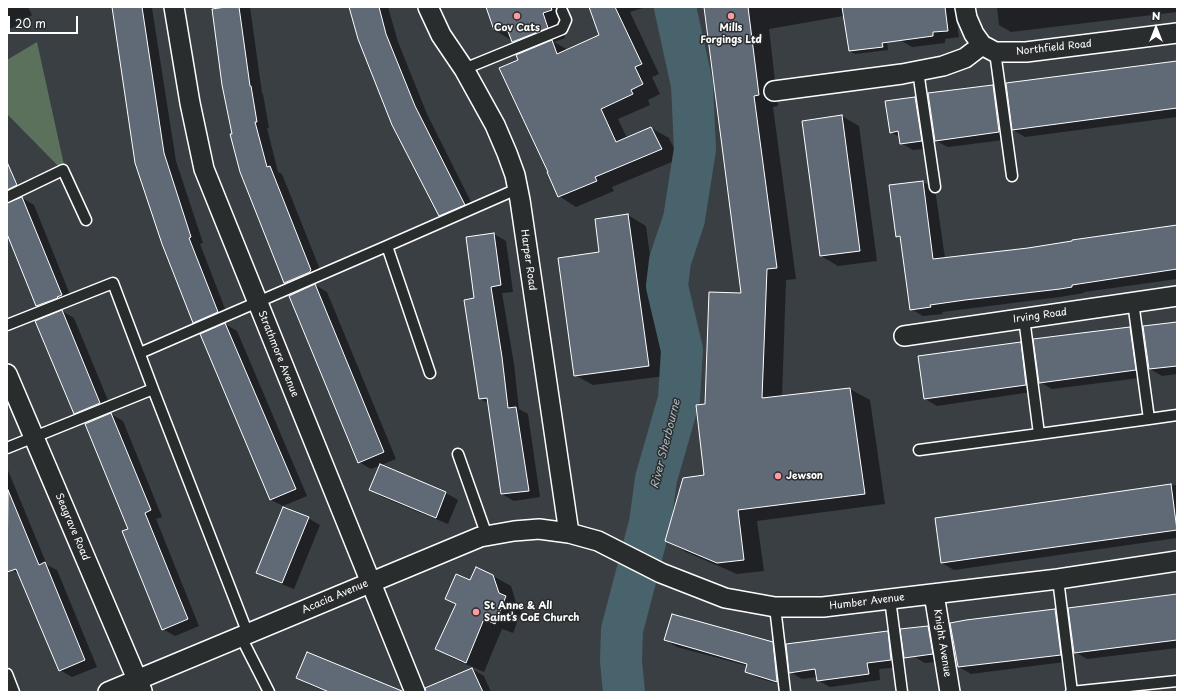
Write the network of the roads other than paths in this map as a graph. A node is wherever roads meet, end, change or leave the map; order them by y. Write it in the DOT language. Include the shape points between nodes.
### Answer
graph roads {
  1 [pos="174,7"];
  2 [pos="428,7"];
  3 [pos="965,7"];
  4 [pos="562,11"];
  5 [pos="1177,33"];
  6 [pos="989,48"];
  7 [pos="464,69"];
  8 [pos="918,71"];
  9 [pos="774,91"];
  10 [pos="1012,176"];
  11 [pos="935,187"];
  12 [pos="517,189"];
  13 [pos="7,197"];
  14 [pos="86,220"];
  15 [pos="387,246"];
  16 [pos="1177,296"];
  17 [pos="257,302"];
  18 [pos="1133,302"];
  19 [pos="1024,318"];
  20 [pos="7,325"];
  21 [pos="904,336"];
  22 [pos="140,353"];
  23 [pos="430,373"];
  24 [pos="7,374"];
  25 [pos="153,389"];
  26 [pos="1177,415"];
  27 [pos="1149,419"];
  28 [pos="1039,434"];
  29 [pos="34,437"];
  30 [pos="7,448"];
  31 [pos="919,450"];
  32 [pos="458,454"];
  33 [pos="569,533"];
  34 [pos="487,536"];
  35 [pos="1177,562"];
  36 [pos="1058,579"];
  37 [pos="370,582"];
  38 [pos="934,594"];
  39 [pos="890,599"];
  40 [pos="775,607"];
  41 [pos="244,635"];
  42 [pos="7,674"];
  43 [pos="1177,681"];
  44 [pos="140,686"];
  45 [pos="14,692"];
  46 [pos="108,692"];
  47 [pos="269,692"];
  48 [pos="415,692"];
  49 [pos="785,692"];
  50 [pos="902,692"];
  51 [pos="950,692"];
  52 [pos="1071,692"];
  1 -- 17 [label="street, Strathmore Avenue" via="204,169"];
  2 -- 7 [label="street, Harper Road" via="441,34"];
  3 -- 6 [label="street" via="974,34"];
  4 -- 7 [label="lane" via="566,20 562,29"];
  5 -- 6 [label="street, Northfield Road" via="1026,52"];
  6 -- 8 [label="street" via="943,66"];
  6 -- 10 [label="lane"];
  7 -- 12 [label="street, Harper Road" via="498,132"];
  8 -- 9 [label="street"];
  8 -- 11 [label="lane"];
  12 -- 15 [label="lane"];
  12 -- 33 [label="street, Harper Road"];
  13 -- 14 [label="lane" via="63,170"];
  15 -- 17 [label="lane"];
  15 -- 23 [label="lane"];
  16 -- 18 [label="street, Irving Road"];
  17 -- 22 [label="lane"];
  17 -- 37 [label="street, Strathmore Avenue"];
  18 -- 19 [label="street, Irving Road"];
  18 -- 27 [label="lane"];
  19 -- 21 [label="street, Irving Road"];
  19 -- 28 [label="lane"];
  20 -- 22 [label="lane" via="113,283"];
  22 -- 25 [label="lane"];
  24 -- 29 [label="street, Seagrave Road"];
  25 -- 29 [label="lane"];
  25 -- 41 [label="lane"];
  26 -- 27 [label="lane"];
  27 -- 28 [label="lane"];
  28 -- 31 [label="lane"];
  29 -- 30 [label="lane"];
  29 -- 44 [label="street, Seagrave Road"];
  32 -- 34 [label="lane"];
  33 -- 34 [label="street, Acacia Avenue" via="540,529"];
  33 -- 40 [label="street, Humber Avenue" via="598,541 661,573 725,598"];
  34 -- 37 [label="street, Acacia Avenue"];
  35 -- 36 [label="street, Humber Avenue"];
  36 -- 38 [label="street, Humber Avenue"];
  36 -- 52 [label="lane"];
  37 -- 41 [label="street, Acacia Avenue"];
  37 -- 48 [label="street, Strathmore Avenue"];
  38 -- 39 [label="street, Humber Avenue"];
  38 -- 51 [label="street, Knight Avenue"];
  39 -- 40 [label="street, Humber Avenue" via="823,607"];
  39 -- 50 [label="lane"];
  40 -- 49 [label="lane"];
  41 -- 44 [label="street, Acacia Avenue"];
  41 -- 47 [label="lane"];
  42 -- 45 [label="lane"];
  43 -- 52 [label="lane"];
  44 -- 46 [label="street, Acacia Avenue"];
}
